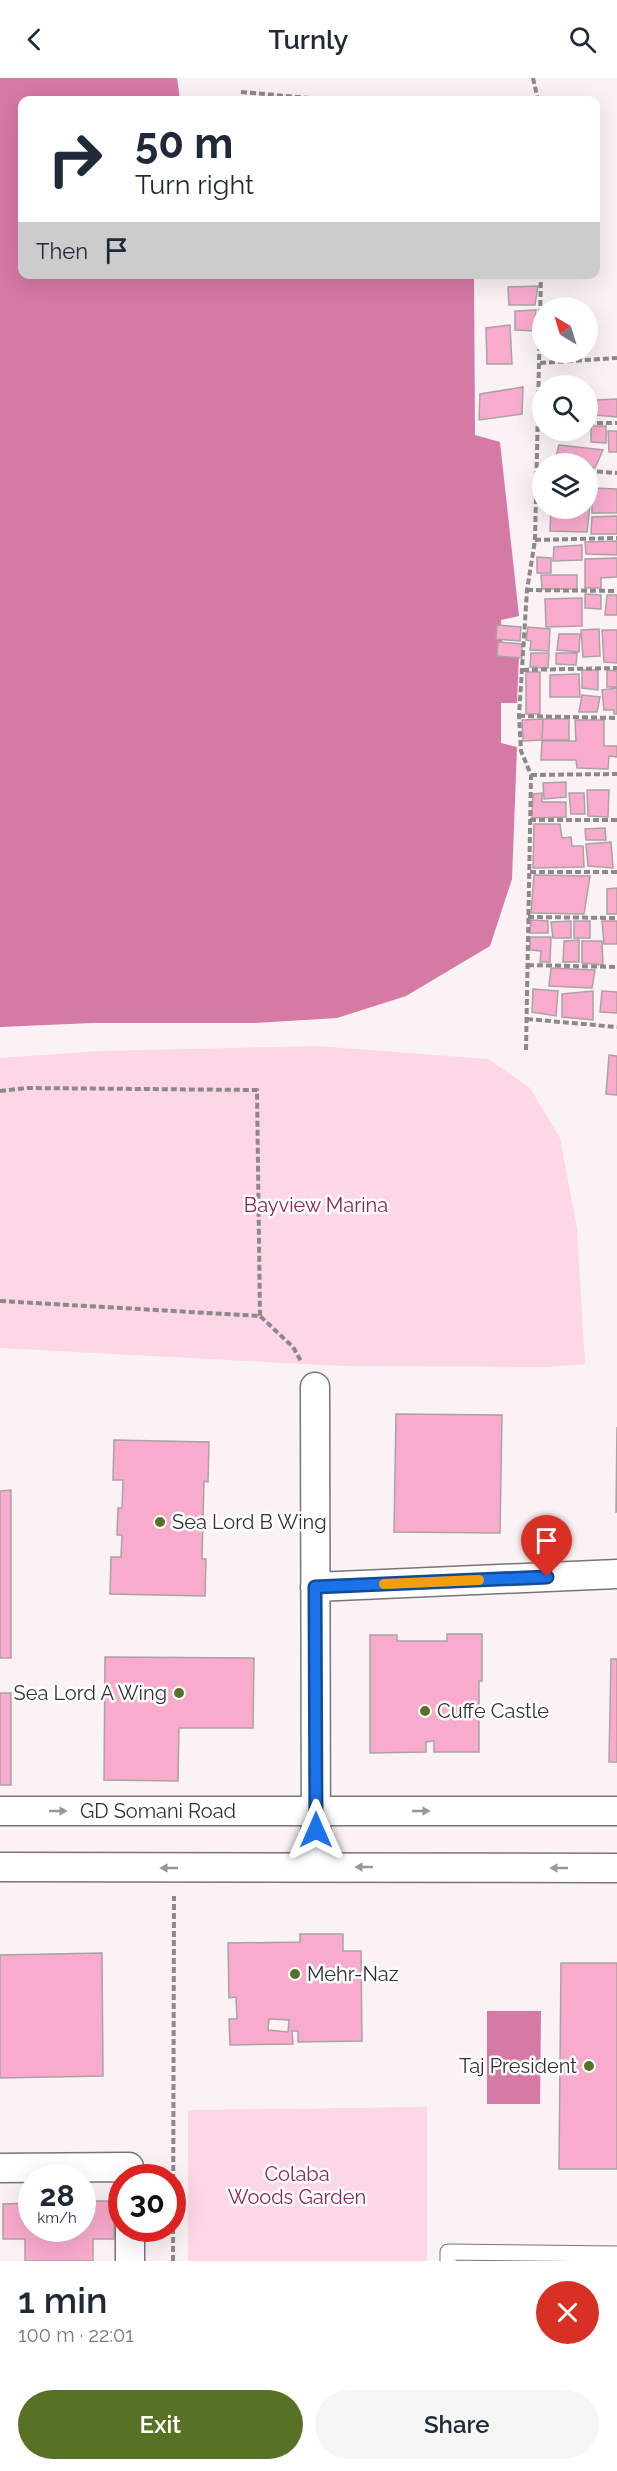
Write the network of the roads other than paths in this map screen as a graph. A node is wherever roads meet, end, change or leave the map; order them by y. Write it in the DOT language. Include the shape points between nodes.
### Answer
graph roads {
  1 [pos="315,1387"];
  2 [pos="617,1575"];
  3 [pos="315,1587"];
  4 [pos="0,1810"];
  5 [pos="316,1811"];
  6 [pos="617,1811"];
  7 [pos="0,1867"];
  8 [pos="315,1867"];
  9 [pos="617,1868"];
  10 [pos="108,2167"];
  11 [pos="0,2168"];
  12 [pos="130,2242"];
  13 [pos="617,2253"];
  14 [pos="130,2261"];
  15 [pos="448,2261"];
  1 -- 3 [label="street"];
  2 -- 3 [label="street"];
  3 -- 5 [label="street"];
  4 -- 5 [label="street, GD Somani Road, one-way"];
  5 -- 6 [label="street, GD Somani Road, one-way"];
  5 -- 8 [label="street"];
  8 -- 7 [label="street, one-way"];
  9 -- 8 [label="street, one-way"];
  10 -- 11 [label="street"];
  12 -- 14 [label="street"];
  13 -- 15 [label="lane" via="448,2252"];
}
